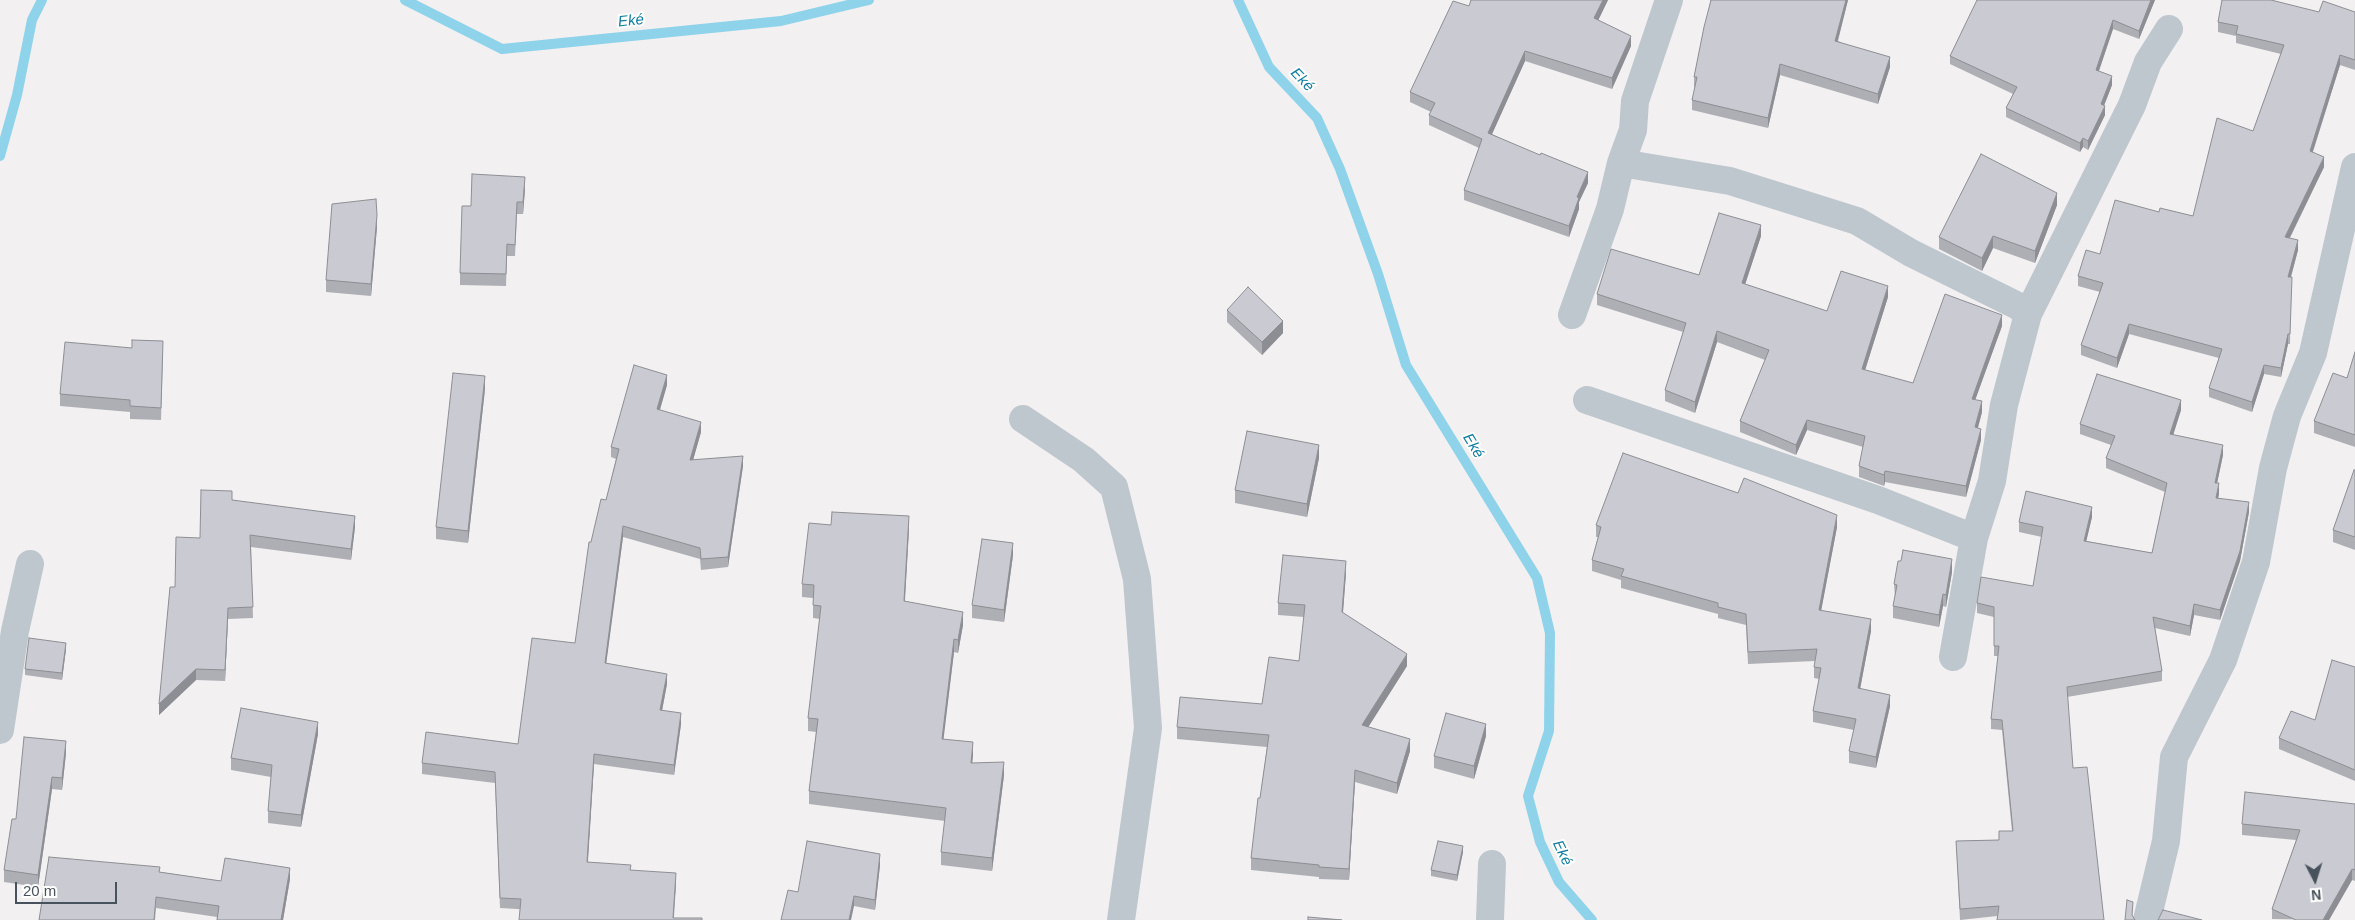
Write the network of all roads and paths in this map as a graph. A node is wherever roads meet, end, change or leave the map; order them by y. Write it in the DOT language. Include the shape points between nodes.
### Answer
graph roads {
  1 [pos="1669,0"];
  2 [pos="2169,29"];
  3 [pos="1621,162"];
  4 [pos="2355,167"];
  5 [pos="1572,314"];
  6 [pos="2028,314"];
  7 [pos="1587,400"];
  8 [pos="1023,419"];
  9 [pos="1974,538"];
  10 [pos="30,564"];
  11 [pos="1953,657"];
  12 [pos="0,730"];
  13 [pos="1492,864"];
  14 [pos="1121,920"];
  15 [pos="1490,920"];
  16 [pos="2147,920"];
  1 -- 3 [label="street" via="1635,101 1633,130"];
  2 -- 6 [label="street" via="2148,62 2132,105"];
  3 -- 5 [label="street" via="1610,210"];
  3 -- 6 [label="street" via="1730,181 1857,221"];
  4 -- 16 [label="street" via="2313,353 2287,416 2273,468 2256,562 2223,660 2174,757 2166,841"];
  6 -- 9 [label="street" via="2004,405 1992,481"];
  7 -- 9 [label="street" via="1878,500"];
  8 -- 14 [label="street" via="1084,460 1114,487 1137,579 1148,728"];
  9 -- 11 [label="street"];
  10 -- 12 [label="street" via="15,631"];
  13 -- 15 [label="street"];
}
